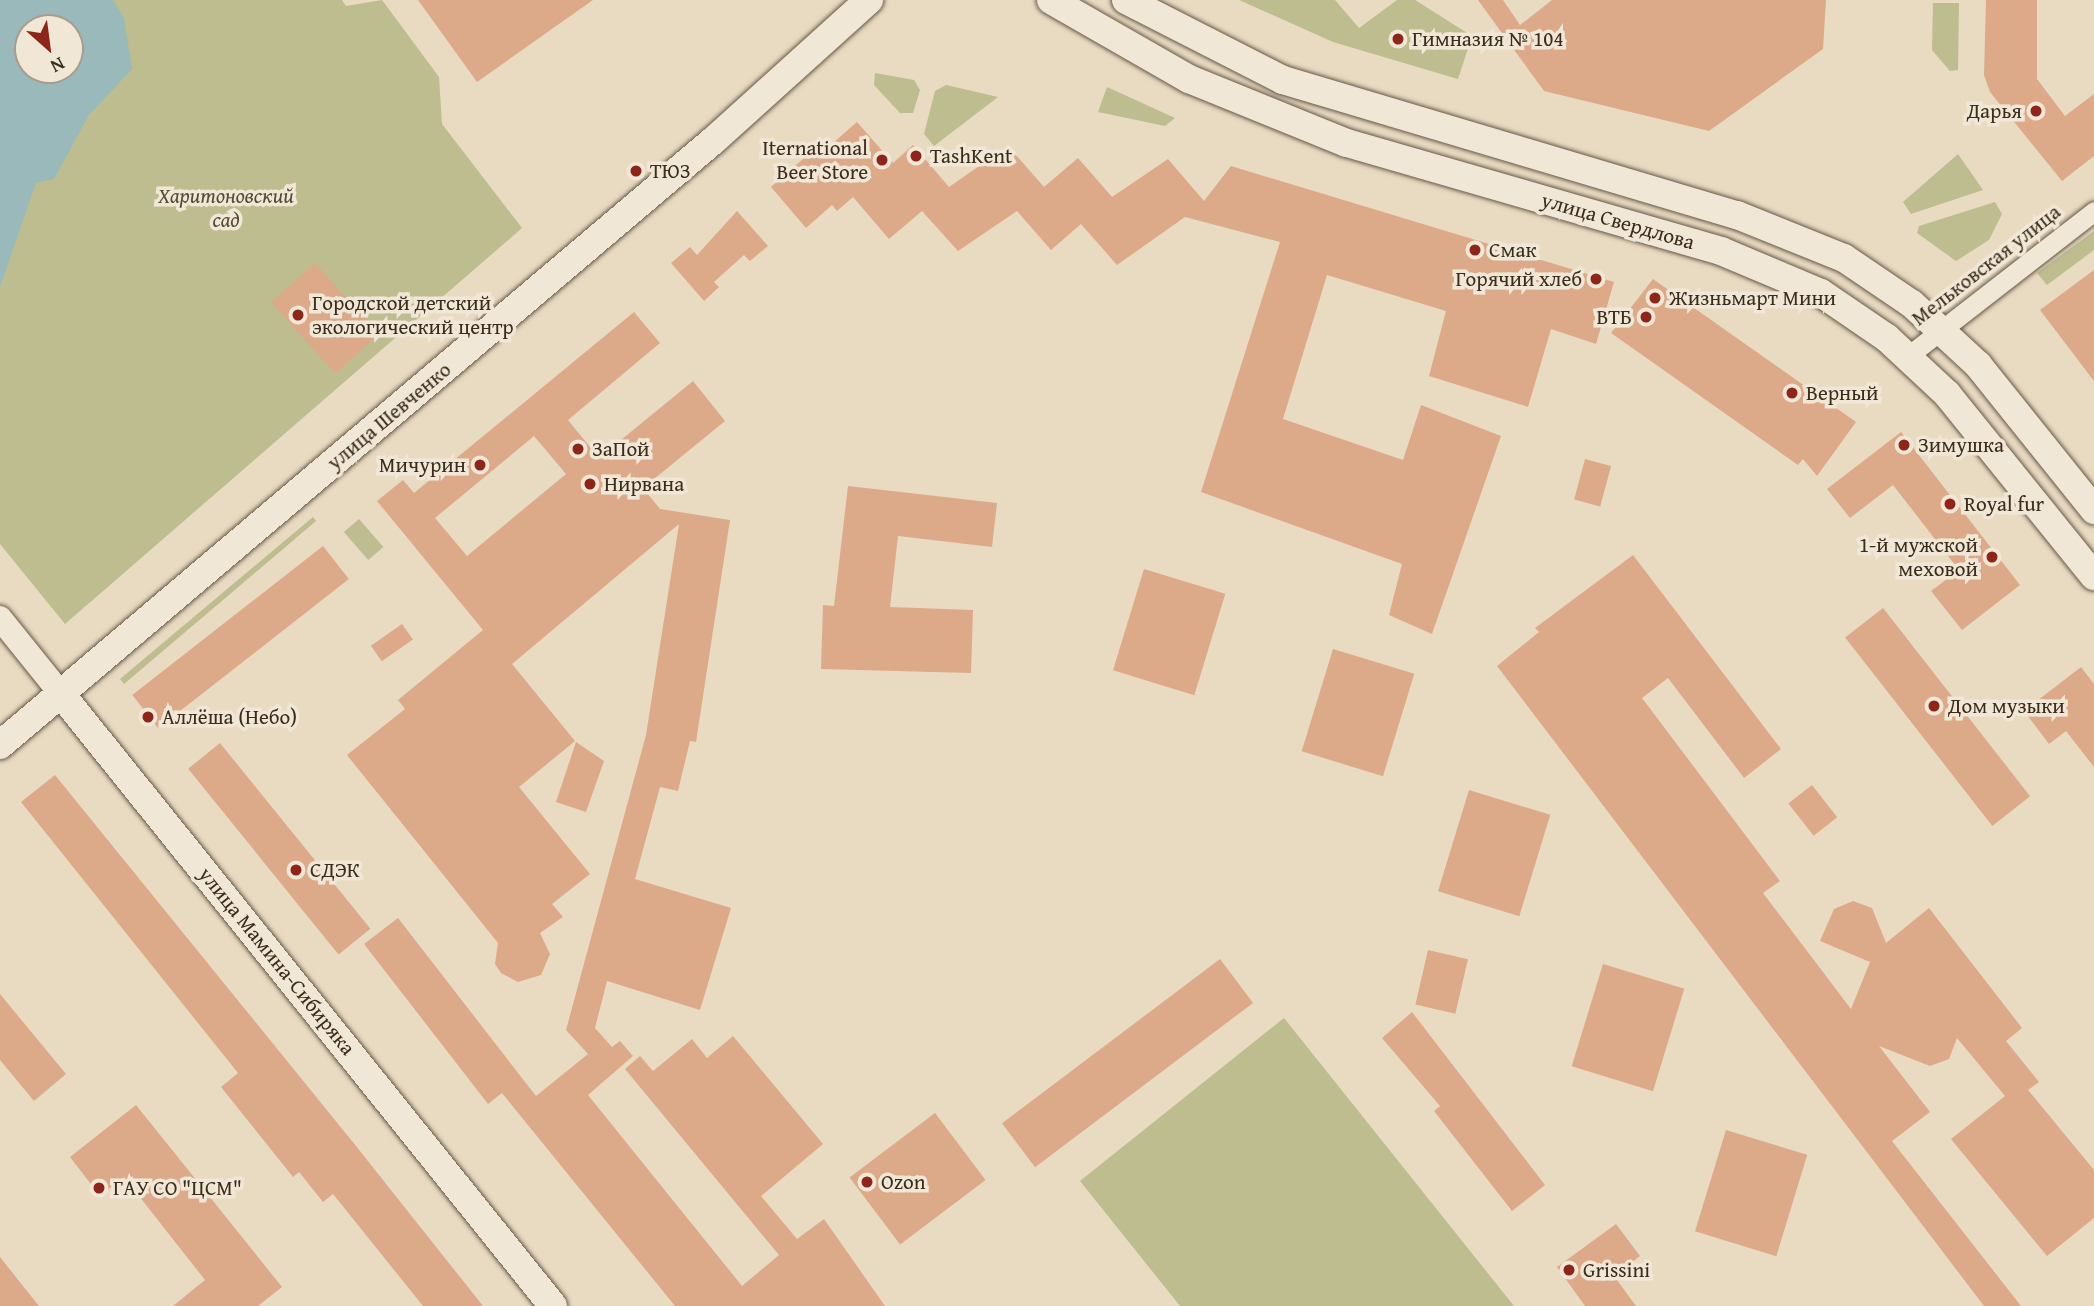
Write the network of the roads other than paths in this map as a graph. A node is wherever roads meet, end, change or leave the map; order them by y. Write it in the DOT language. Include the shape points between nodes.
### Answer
graph roads {
  1 [pos="869,0"];
  2 [pos="1051,0"];
  3 [pos="1126,0"];
  4 [pos="2094,211"];
  5 [pos="1940,328"];
  6 [pos="1908,356"];
  7 [pos="2094,510"];
  8 [pos="2094,576"];
  9 [pos="0,618"];
  10 [pos="61,694"];
  11 [pos="0,745"];
  12 [pos="553,1306"];
  1 -- 10 [label="main road, улица Шевченко" via="714,140"];
  2 -- 6 [label="main road, улица Свердлова" via="1189,79 1348,143 1774,270 1821,293"];
  3 -- 5 [label="main road, улица Свердлова" via="1283,80 1791,234 1844,258"];
  4 -- 5 [label="street, Мельковская улица"];
  5 -- 6 [label="street, Мельковская улица"];
  5 -- 7 [label="main road, улица Свердлова" via="1978,365"];
  6 -- 8 [label="main road, улица Свердлова" via="1947,394"];
  9 -- 10 [label="street, улица Мамина-Сибиряка"];
  10 -- 11 [label="main road, улица Шевченко"];
  10 -- 12 [label="main road, улица Мамина-Сибиряка"];
}
